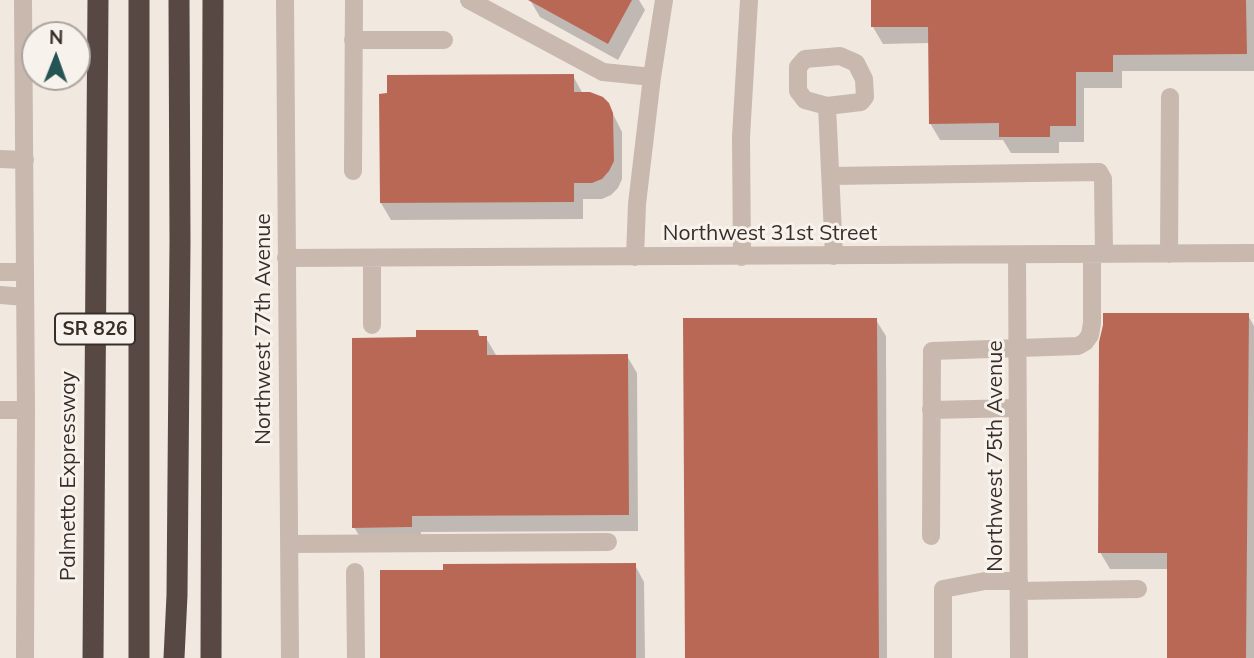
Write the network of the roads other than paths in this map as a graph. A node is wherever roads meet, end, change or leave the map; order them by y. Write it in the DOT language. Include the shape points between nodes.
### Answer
graph roads {
  1 [pos="23,0"];
  2 [pos="98,0"];
  3 [pos="139,0"];
  4 [pos="179,0"];
  5 [pos="213,0"];
  6 [pos="285,0"];
  7 [pos="354,0"];
  8 [pos="469,0"];
  9 [pos="664,0"];
  10 [pos="749,0"];
  11 [pos="354,40"];
  12 [pos="444,40"];
  13 [pos="652,77"];
  14 [pos="1170,97"];
  15 [pos="827,106"];
  16 [pos="0,159"];
  17 [pos="25,160"];
  18 [pos="353,171"];
  19 [pos="831,176"];
  20 [pos="1254,253"];
  21 [pos="1098,254"];
  22 [pos="1169,254"];
  23 [pos="1017,255"];
  24 [pos="834,256"];
  25 [pos="635,257"];
  26 [pos="742,257"];
  27 [pos="286,258"];
  28 [pos="372,258"];
  29 [pos="0,272"];
  30 [pos="24,272"];
  31 [pos="0,295"];
  32 [pos="25,297"];
  33 [pos="372,325"];
  34 [pos="1018,348"];
  35 [pos="1018,408"];
  36 [pos="0,410"];
  37 [pos="26,410"];
  38 [pos="931,410"];
  39 [pos="931,537"];
  40 [pos="608,542"];
  41 [pos="289,544"];
  42 [pos="355,572"];
  43 [pos="1019,586"];
  44 [pos="1138,589"];
  45 [pos="25,658"];
  46 [pos="93,658"];
  47 [pos="139,658"];
  48 [pos="174,658"];
  49 [pos="211,658"];
  50 [pos="290,658"];
  51 [pos="356,658"];
  52 [pos="943,658"];
  53 [pos="1019,658"];
  1 -- 17 [label="street"];
  2 -- 46 [label="highway, Palmetto Expressway / SR 826"];
  3 -- 47 [label="highway"];
  4 -- 48 [label="highway"];
  5 -- 49 [label="highway"];
  6 -- 27 [label="street, Northwest 77th Avenue"];
  7 -- 11 [label="street"];
  8 -- 13 [label="street" via="603,72"];
  9 -- 13 [label="street"];
  10 -- 26 [label="street" via="741,137"];
  11 -- 12 [label="street"];
  11 -- 18 [label="street"];
  13 -- 25 [label="street"];
  14 -- 22 [label="street"];
  15 -- 19 [label="street"];
  16 -- 17 [label="street"];
  17 -- 30 [label="street"];
  19 -- 21 [label="street" via="1099,172 1103,179"];
  19 -- 24 [label="street"];
  20 -- 22 [label="street, Northwest 31st Street"];
  21 -- 22 [label="street, Northwest 31st Street"];
  21 -- 23 [label="street, Northwest 31st Street"];
  21 -- 34 [label="street" via="1092,323 1085,342 1067,348"];
  23 -- 24 [label="street, Northwest 31st Street"];
  23 -- 34 [label="street, Northwest 75th Avenue"];
  24 -- 26 [label="street, Northwest 31st Street"];
  25 -- 26 [label="street, Northwest 31st Street"];
  25 -- 28 [label="street, Northwest 31st Street"];
  27 -- 28 [label="street, Northwest 31st Street"];
  27 -- 41 [label="street, Northwest 77th Avenue"];
  28 -- 33 [label="street"];
  29 -- 30 [label="street"];
  30 -- 32 [label="street"];
  31 -- 32 [label="street"];
  32 -- 37 [label="street"];
  34 -- 35 [label="street, Northwest 75th Avenue"];
  34 -- 38 [label="street" via="932,351"];
  35 -- 38 [label="street"];
  35 -- 43 [label="street, Northwest 75th Avenue"];
  36 -- 37 [label="street"];
  37 -- 45 [label="street"];
  38 -- 39 [label="street"];
  40 -- 41 [label="street"];
  41 -- 50 [label="street, Northwest 77th Avenue"];
  42 -- 51 [label="street"];
  43 -- 44 [label="street"];
  43 -- 52 [label="street" via="985,581 943,589"];
  43 -- 53 [label="street, Northwest 75th Avenue"];
}
